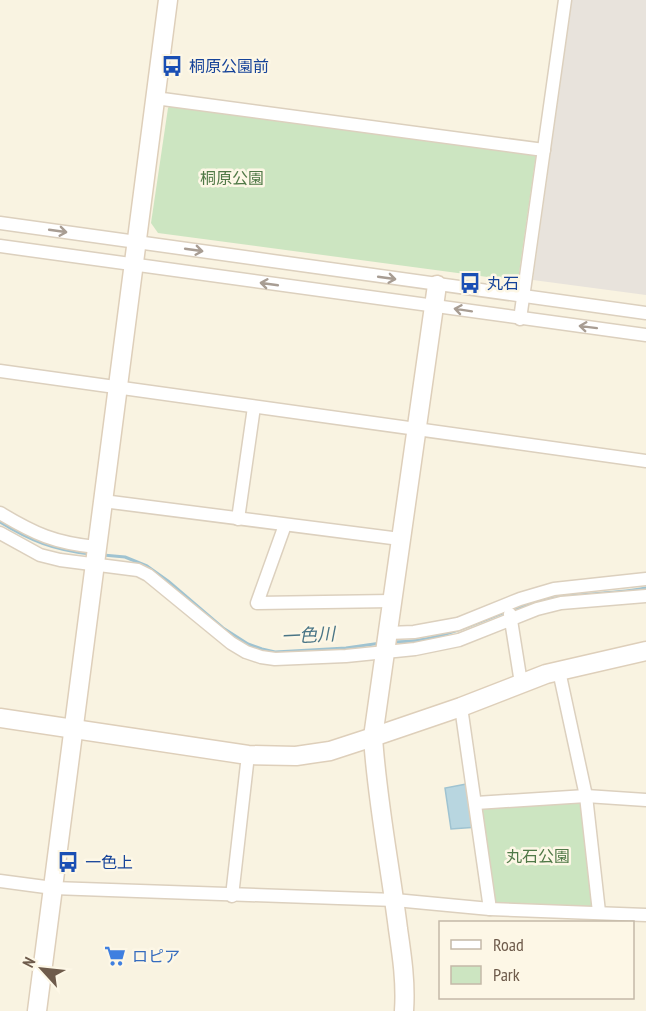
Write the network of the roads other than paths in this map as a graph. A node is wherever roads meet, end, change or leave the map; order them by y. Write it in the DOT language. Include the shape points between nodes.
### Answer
graph roads {
  1 [pos="168,0"];
  2 [pos="565,0"];
  3 [pos="155,98"];
  4 [pos="544,150"];
  5 [pos="0,223"];
  6 [pos="136,242"];
  7 [pos="0,246"];
  8 [pos="133,265"];
  9 [pos="437,285"];
  10 [pos="524,296"];
  11 [pos="434,306"];
  12 [pos="646,313"];
  13 [pos="520,319"];
  14 [pos="646,335"];
  15 [pos="0,372"];
  16 [pos="117,388"];
  17 [pos="254,407"];
  18 [pos="415,429"];
  19 [pos="646,461"];
  20 [pos="103,501"];
  21 [pos="0,513"];
  22 [pos="238,519"];
  23 [pos="285,525"];
  24 [pos="0,533"];
  25 [pos="400,538"];
  26 [pos="95,556"];
  27 [pos="646,579"];
  28 [pos="646,596"];
  29 [pos="392,601"];
  30 [pos="508,603"];
  31 [pos="511,619"];
  32 [pos="387,643"];
  33 [pos="646,651"];
  34 [pos="559,671"];
  35 [pos="521,684"];
  36 [pos="460,707"];
  37 [pos="0,718"];
  38 [pos="74,729"];
  39 [pos="373,737"];
  40 [pos="248,755"];
  41 [pos="586,796"];
  42 [pos="646,800"];
  43 [pos="476,803"];
  44 [pos="0,881"];
  45 [pos="53,888"];
  46 [pos="232,896"];
  47 [pos="395,900"];
  48 [pos="490,909"];
  49 [pos="599,912"];
  50 [pos="646,915"];
  51 [pos="37,1011"];
  52 [pos="404,1011"];
  1 -- 3 [label="street"];
  2 -- 4 [label="street"];
  3 -- 4 [label="street"];
  3 -- 6 [label="street"];
  4 -- 10 [label="street"];
  5 -- 6 [label="street, one-way"];
  6 -- 8 [label="street"];
  6 -- 9 [label="street, one-way"];
  7 -- 8 [label="street"];
  11 -- 8 [label="street, one-way"];
  8 -- 16 [label="street"];
  9 -- 10 [label="street"];
  9 -- 11 [label="street"];
  10 -- 12 [label="street"];
  10 -- 13 [label="street"];
  13 -- 11 [label="street, one-way"];
  11 -- 18 [label="street"];
  14 -- 13 [label="street, one-way"];
  15 -- 16 [label="street"];
  16 -- 17 [label="street"];
  16 -- 20 [label="street"];
  17 -- 18 [label="street"];
  17 -- 22 [label="street"];
  18 -- 19 [label="street"];
  18 -- 25 [label="street"];
  20 -- 22 [label="street"];
  20 -- 26 [label="street"];
  21 -- 26 [label="street"];
  22 -- 23 [label="street"];
  23 -- 25 [label="street"];
  23 -- 29 [label="street" via="257,603"];
  24 -- 26 [label="street" via="40,555 60,560"];
  25 -- 29 [label="street"];
  26 -- 32 [label="street" via="148,575 225,638 261,657 322,657"];
  26 -- 38 [label="street"];
  27 -- 30 [label="street" via="554,589"];
  28 -- 31 [label="street" via="561,603"];
  29 -- 32 [label="street"];
  30 -- 31 [label="street"];
  30 -- 32 [label="street" via="458,624 414,632"];
  31 -- 32 [label="street" via="435,646"];
  31 -- 35 [label="street"];
  32 -- 39 [label="street"];
  33 -- 34 [label="street"];
  34 -- 35 [label="street"];
  34 -- 41 [label="street"];
  35 -- 36 [label="street"];
  36 -- 39 [label="street"];
  36 -- 43 [label="street"];
  37 -- 38 [label="street"];
  38 -- 40 [label="street"];
  38 -- 45 [label="street"];
  39 -- 40 [label="street" via="330,751 296,756"];
  39 -- 47 [label="street" via="374,767"];
  40 -- 46 [label="street"];
  41 -- 42 [label="street"];
  41 -- 43 [label="street"];
  41 -- 49 [label="street"];
  43 -- 48 [label="street"];
  44 -- 45 [label="street"];
  45 -- 46 [label="street"];
  45 -- 51 [label="street"];
  46 -- 47 [label="street"];
  47 -- 48 [label="street"];
  47 -- 52 [label="street" via="406,990"];
  48 -- 49 [label="street"];
  49 -- 50 [label="street"];
}
